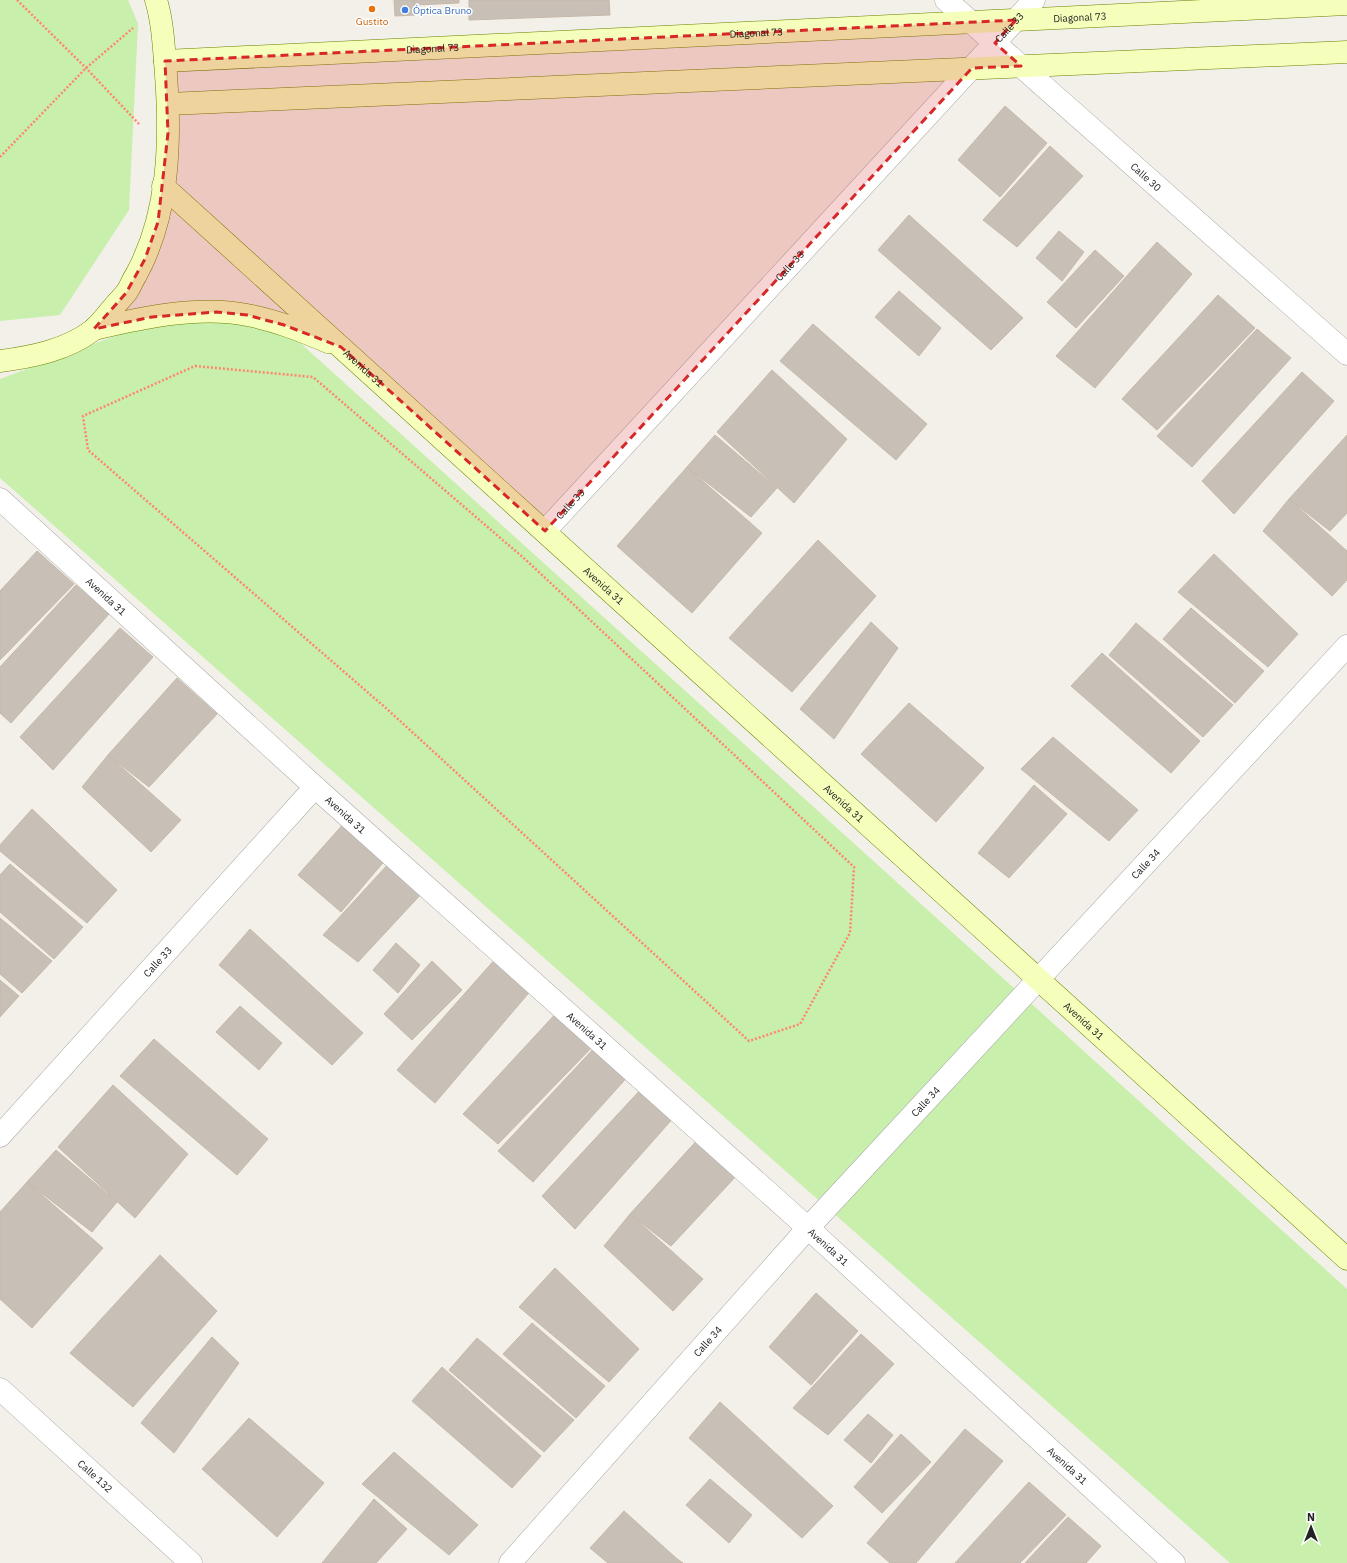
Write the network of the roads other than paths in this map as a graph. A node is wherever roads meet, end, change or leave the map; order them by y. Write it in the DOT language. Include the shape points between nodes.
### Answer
graph roads {
  1 [pos="946,0"];
  2 [pos="1034,0"];
  3 [pos="1347,4"];
  4 [pos="158,6"];
  5 [pos="1016,20"];
  6 [pos="971,22"];
  7 [pos="995,43"];
  8 [pos="1347,52"];
  9 [pos="165,61"];
  10 [pos="1021,66"];
  11 [pos="972,68"];
  12 [pos="168,104"];
  13 [pos="164,186"];
  14 [pos="94,329"];
  15 [pos="342,347"];
  16 [pos="1347,354"];
  17 [pos="0,361"];
  18 [pos="0,499"];
  19 [pos="545,531"];
  20 [pos="1347,646"];
  21 [pos="315,787"];
  22 [pos="1040,979"];
  23 [pos="0,1136"];
  24 [pos="808,1228"];
  25 [pos="1347,1259"];
  26 [pos="0,1389"];
  27 [pos="191,1563"];
  28 [pos="510,1563"];
  29 [pos="1174,1563"];
  1 -- 6 [label="street, Calle 30"];
  2 -- 5 [label="street, Calle 33"];
  3 -- 5 [label="main road, Diagonal 73"];
  4 -- 9 [label="main road"];
  5 -- 6 [label="main road, Diagonal 73"];
  5 -- 7 [label="street, Calle 33"];
  6 -- 7 [label="street, Calle 30"];
  6 -- 9 [label="main road, Diagonal 73"];
  7 -- 10 [label="street, Calle 30"];
  7 -- 11 [label="street, Calle 33"];
  8 -- 10 [label="main road"];
  9 -- 12 [label="main road"];
  10 -- 11 [label="main road"];
  10 -- 16 [label="street, Calle 30"];
  11 -- 12 [label="main road"];
  11 -- 19 [label="street, Calle 33"];
  12 -- 13 [label="main road"];
  13 -- 14 [label="main road" via="158,222 145,259 126,293"];
  13 -- 15 [label="main road, Avenida 31"];
  14 -- 15 [label="main road, Avenida 31" via="184,313 247,314"];
  14 -- 17 [label="main road" via="67,345 28,358"];
  15 -- 19 [label="main road, Avenida 31"];
  18 -- 21 [label="street, Avenida 31"];
  19 -- 22 [label="main road, Avenida 31"];
  20 -- 22 [label="street, Calle 34"];
  21 -- 23 [label="street, Calle 33"];
  21 -- 24 [label="street, Avenida 31"];
  22 -- 24 [label="street, Calle 34"];
  22 -- 25 [label="main road, Avenida 31"];
  24 -- 28 [label="street, Calle 34"];
  24 -- 29 [label="street, Avenida 31"];
  26 -- 27 [label="street, Calle 132"];
}
